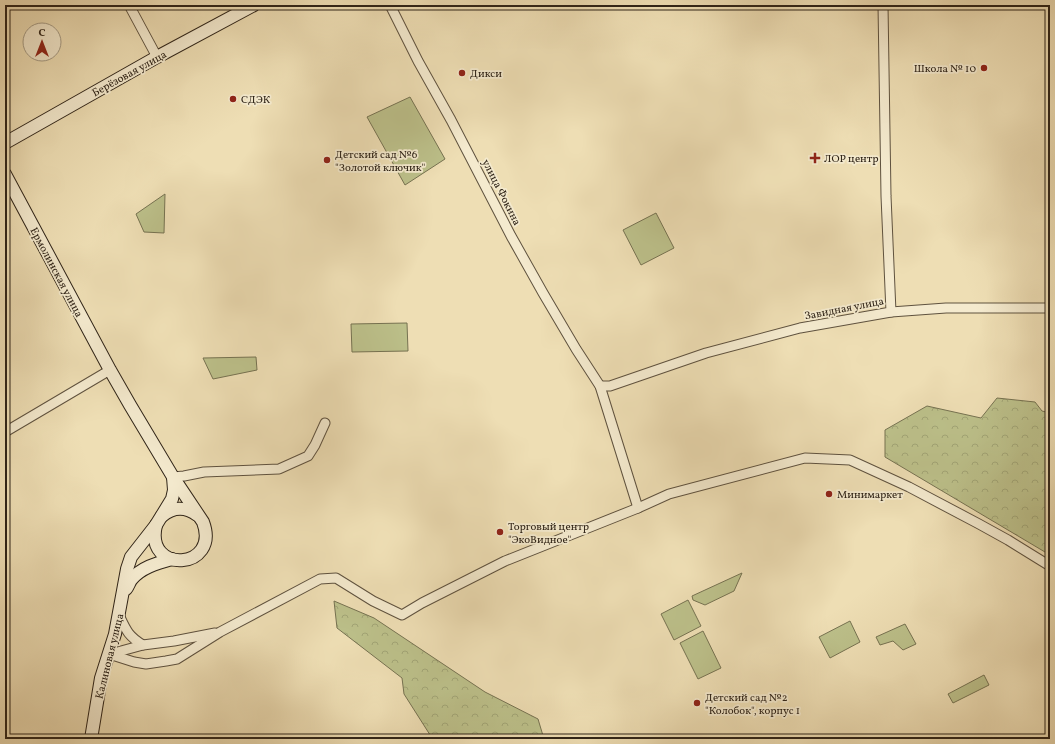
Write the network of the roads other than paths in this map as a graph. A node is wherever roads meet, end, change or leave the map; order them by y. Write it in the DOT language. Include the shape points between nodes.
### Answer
graph roads {
  1 [pos="129,5"];
  2 [pos="254,5"];
  3 [pos="390,5"];
  4 [pos="883,5"];
  5 [pos="157,57"];
  6 [pos="5,143"];
  7 [pos="5,174"];
  8 [pos="1050,308"];
  9 [pos="891,312"];
  10 [pos="110,370"];
  11 [pos="600,386"];
  12 [pos="325,423"];
  13 [pos="5,432"];
  14 [pos="173,477"];
  15 [pos="638,508"];
  16 [pos="198,516"];
  17 [pos="158,521"];
  18 [pos="172,559"];
  19 [pos="1050,566"];
  20 [pos="123,596"];
  21 [pos="119,615"];
  22 [pos="220,632"];
  23 [pos="143,644"];
  24 [pos="109,654"];
  25 [pos="91,739"];
  1 -- 5 [label="street"];
  2 -- 5 [label="street, Берёзовая улица"];
  3 -- 11 [label="street, улица Фокина" via="514,242"];
  4 -- 9 [label="street, Завидная улица"];
  5 -- 6 [label="street, Берёзовая улица"];
  7 -- 10 [label="street, Ермолинская улица"];
  8 -- 9 [label="street" via="946,308"];
  9 -- 11 [label="street, Завидная улица" via="800,328 706,353 610,386"];
  10 -- 13 [label="street"];
  10 -- 14 [label="street, Ермолинская улица"];
  11 -- 15 [label="street, улица Фокина"];
  12 -- 14 [label="street" via="308,456 279,469 204,472"];
  14 -- 16 [label="street, Ермолинская улица"];
  14 -- 17 [label="street" via="172,499"];
  15 -- 19 [label="street" via="669,494 805,458 850,460 909,487 979,524"];
  15 -- 22 [label="street" via="505,561 402,615 336,578 320,579"];
  16 -- 17 [label="street" via="192,511 175,509 167,512"];
  16 -- 18 [label="street" via="206,529 204,545 200,552 187,560"];
  17 -- 18 [label="street" via="154,533 156,546 164,556"];
  17 -- 20 [label="street" via="131,557"];
  18 -- 20 [label="street" via="156,563 141,571 131,580"];
  20 -- 21 [label="street, Калиновая улица"];
  21 -- 23 [label="street" via="134,640"];
  21 -- 24 [label="street, Калиновая улица"];
  22 -- 23 [label="street"];
  22 -- 24 [label="street" via="177,659 146,664"];
  23 -- 24 [label="street"];
  24 -- 25 [label="street, Калиновая улица" via="101,678"];
}
